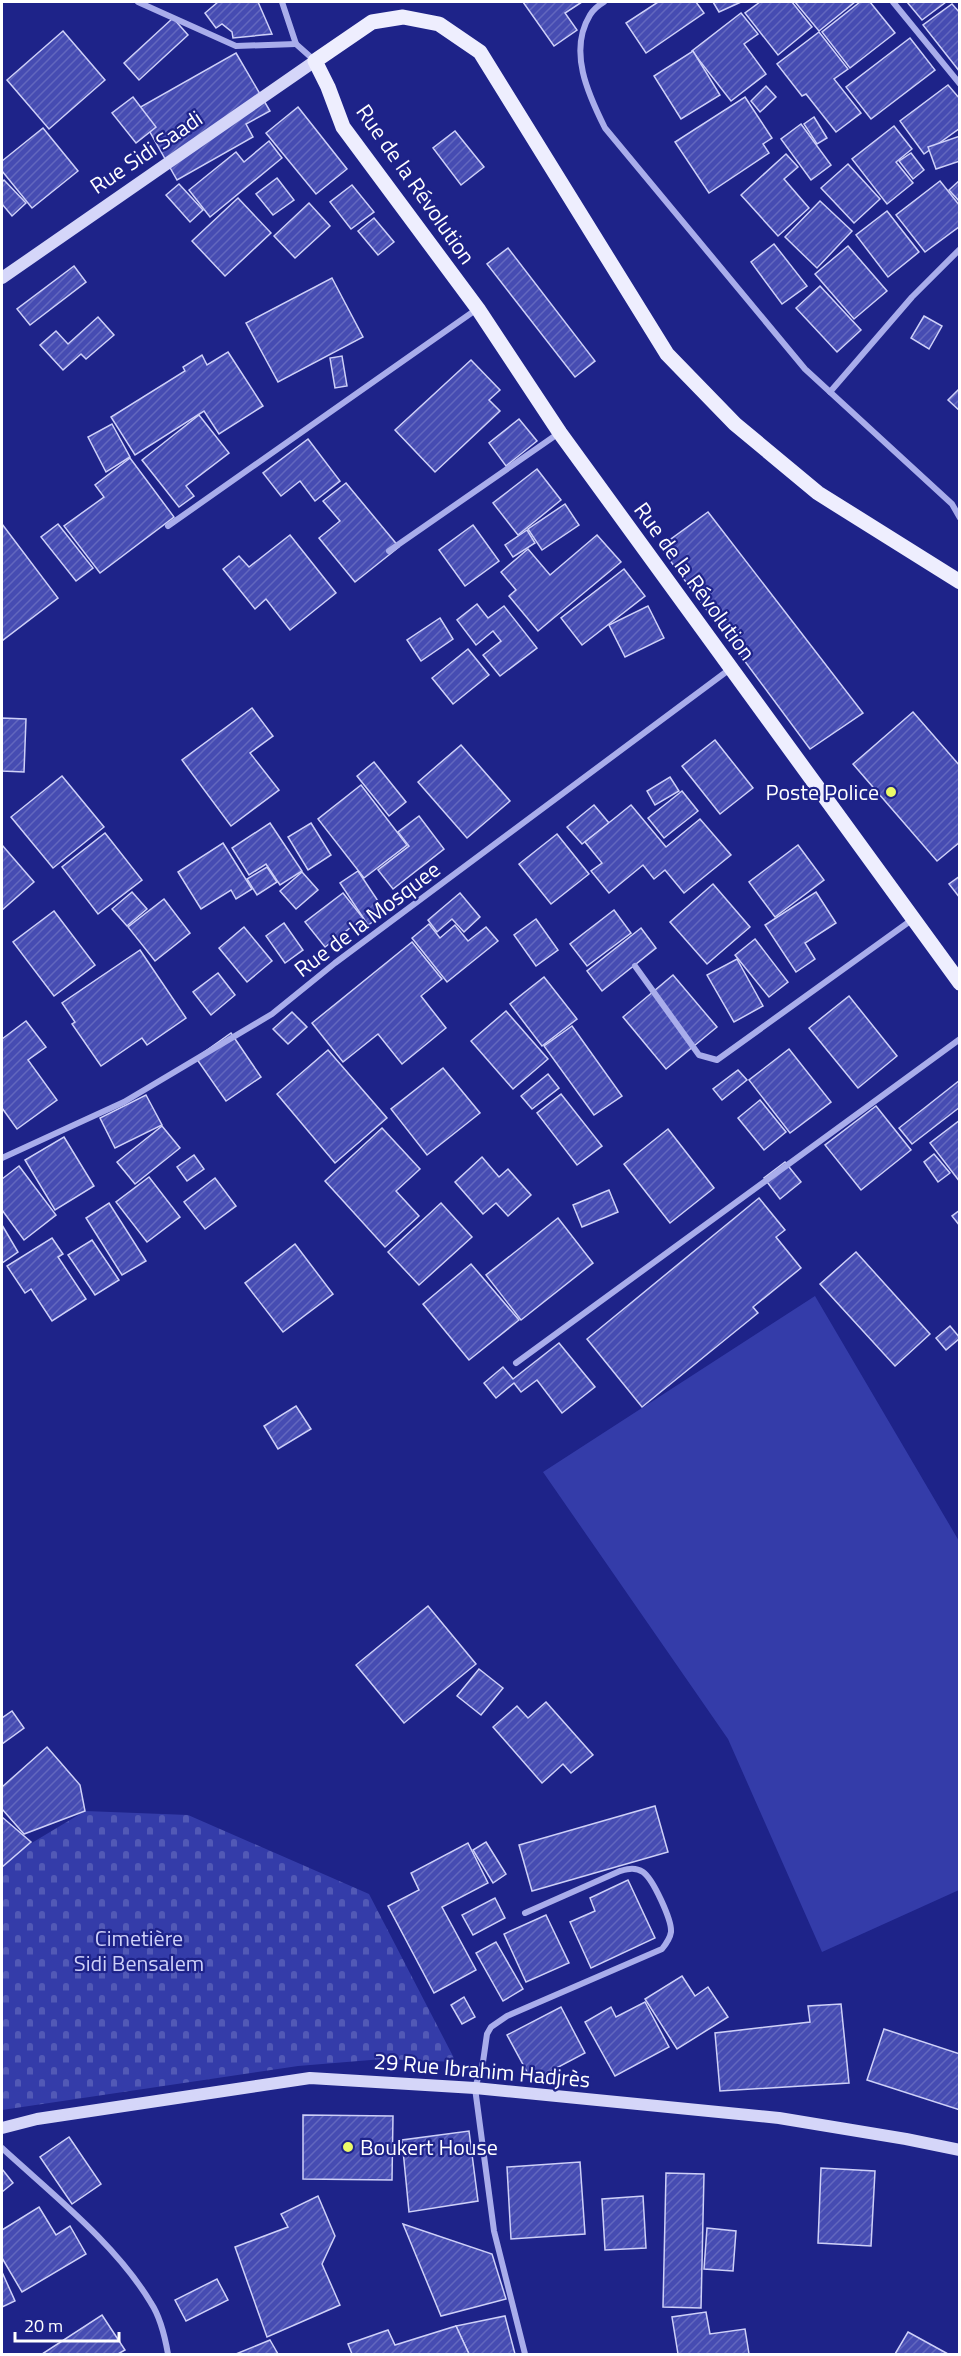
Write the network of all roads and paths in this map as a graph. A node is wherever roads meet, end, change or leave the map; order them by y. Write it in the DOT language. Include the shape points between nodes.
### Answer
graph roads {
  1 [pos="138,2"];
  2 [pos="282,2"];
  3 [pos="604,2"];
  4 [pos="893,2"];
  5 [pos="296,44"];
  6 [pos="315,61"];
  7 [pos="960,84"];
  8 [pos="960,249"];
  9 [pos="2,278"];
  10 [pos="478,309"];
  11 [pos="830,392"];
  12 [pos="560,433"];
  13 [pos="960,518"];
  14 [pos="168,526"];
  15 [pos="389,551"];
  16 [pos="960,582"];
  17 [pos="731,669"];
  18 [pos="913,919"];
  19 [pos="635,966"];
  20 [pos="960,983"];
  21 [pos="960,1039"];
  22 [pos="2,1158"];
  23 [pos="516,1363"];
  24 [pos="525,1913"];
  25 [pos="475,2088"];
  26 [pos="2,2128"];
  27 [pos="2,2148"];
  28 [pos="960,2150"];
  29 [pos="168,2355"];
  30 [pos="525,2355"];
  1 -- 5 [label="street" via="236,46"];
  2 -- 5 [label="street"];
  3 -- 11 [label="street" via="590,14 581,40 587,88 605,128 805,369"];
  4 -- 7 [label="street"];
  5 -- 6 [label="street"];
  6 -- 9 [label="main road, Rue Sidi Saadi"];
  6 -- 10 [label="main road, Rue de la Révolution" via="343,127"];
  6 -- 16 [label="main road" via="372,22 403,17 439,24 480,52 667,354 735,424 818,493"];
  8 -- 11 [label="street" via="912,297"];
  10 -- 12 [label="main road, Rue de la Révolution"];
  10 -- 14 [label="street"];
  11 -- 13 [label="street" via="952,504"];
  12 -- 15 [label="street"];
  12 -- 17 [label="main road, Rue de la Révolution"];
  17 -- 18 [label="main road, Rue de la Révolution"];
  17 -- 22 [label="street, Rue de la Mosquee" via="272,1014 124,1102"];
  18 -- 19 [label="street" via="717,1060 699,1055"];
  18 -- 20 [label="main road, Rue de la Révolution"];
  21 -- 23 [label="street"];
  24 -- 25 [label="street" via="620,1871 633,1869 649,1878 669,1918 670,1938 662,1948 496,2023 487,2034"];
  25 -- 26 [label="main road, 29 Rue Ibrahim Hadjrès" via="310,2078 37,2119"];
  25 -- 28 [label="main road, 29 Rue Ibrahim Hadjrès" via="779,2118"];
  25 -- 30 [label="street" via="494,2231"];
  27 -- 29 [label="street" via="134,2277 152,2304 165,2335"];
}
